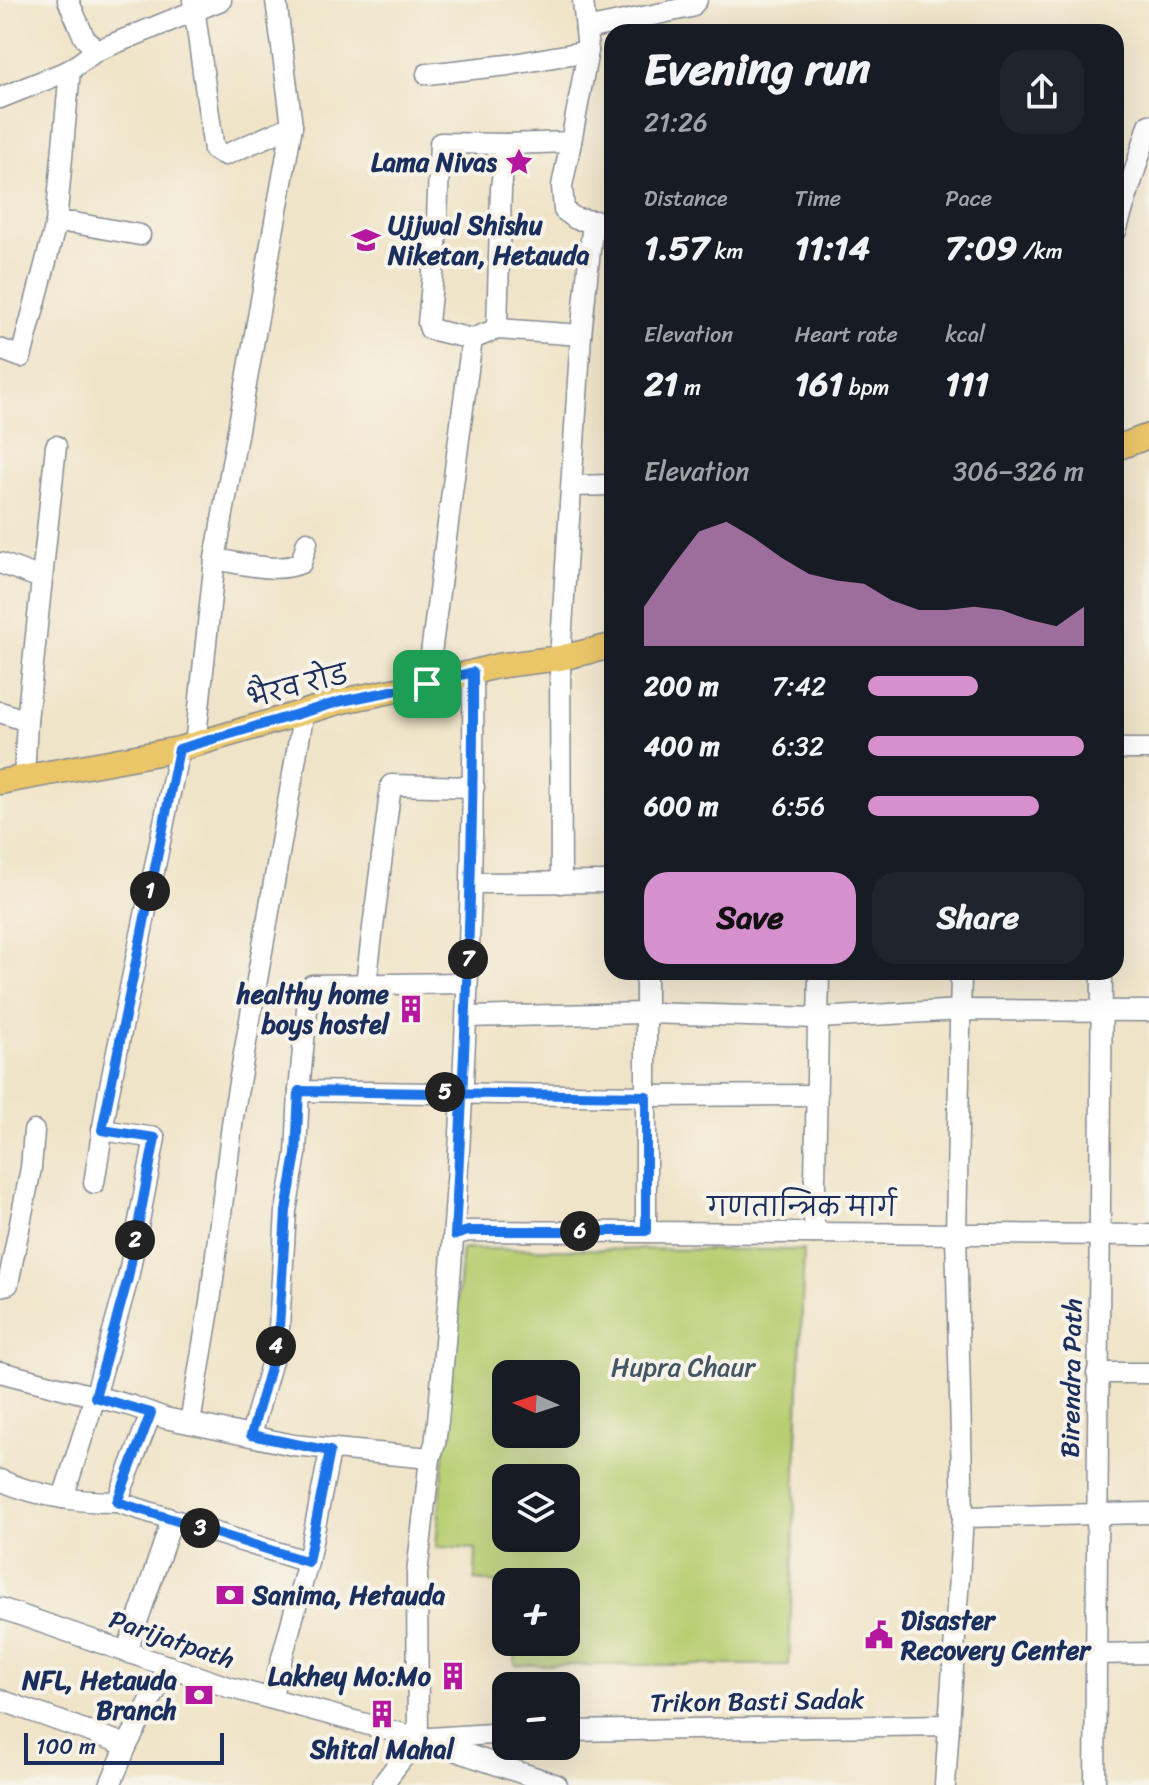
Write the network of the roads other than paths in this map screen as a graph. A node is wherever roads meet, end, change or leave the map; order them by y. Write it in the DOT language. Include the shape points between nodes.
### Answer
graph roads {
  1 [pos="68,0"];
  2 [pos="221,0"];
  3 [pos="276,0"];
  4 [pos="583,0"];
  5 [pos="697,0"];
  6 [pos="193,5"];
  7 [pos="610,24"];
  8 [pos="604,25"];
  9 [pos="586,29"];
  10 [pos="96,51"];
  11 [pos="588,51"];
  12 [pos="70,70"];
  13 [pos="427,74"];
  14 [pos="0,98"];
  15 [pos="1149,125"];
  16 [pos="292,126"];
  17 [pos="571,142"];
  18 [pos="506,144"];
  19 [pos="1124,205"];
  20 [pos="603,222"];
  21 [pos="56,223"];
  22 [pos="140,235"];
  23 [pos="497,329"];
  24 [pos="581,335"];
  25 [pos="472,339"];
  26 [pos="0,349"];
  27 [pos="1149,436"];
  28 [pos="1124,445"];
  29 [pos="56,446"];
  30 [pos="604,485"];
  31 [pos="572,486"];
  32 [pos="307,542"];
  33 [pos="215,559"];
  34 [pos="0,563"];
  35 [pos="41,578"];
  36 [pos="604,648"];
  37 [pos="560,658"];
  38 [pos="473,672"];
  39 [pos="427,684"];
  40 [pos="304,711"];
  41 [pos="0,712"];
  42 [pos="27,721"];
  43 [pos="187,747"];
  44 [pos="1124,749"];
  45 [pos="1149,749"];
  46 [pos="12,780"];
  47 [pos="474,787"];
  48 [pos="604,882"];
  49 [pos="472,883"];
  50 [pos="561,883"];
  51 [pos="646,980"];
  52 [pos="819,980"];
  53 [pos="961,980"];
  54 [pos="1102,980"];
  55 [pos="366,983"];
  56 [pos="467,983"];
  57 [pos="1102,1009"];
  58 [pos="962,1010"];
  59 [pos="1149,1011"];
  60 [pos="646,1013"];
  61 [pos="467,1017"];
  62 [pos="818,1018"];
  63 [pos="299,1091"];
  64 [pos="463,1092"];
  65 [pos="817,1095"];
  66 [pos="646,1096"];
  67 [pos="102,1130"];
  68 [pos="34,1131"];
  69 [pos="94,1183"];
  70 [pos="646,1231"];
  71 [pos="814,1233"];
  72 [pos="956,1234"];
  73 [pos="455,1235"];
  74 [pos="1099,1235"];
  75 [pos="1149,1235"];
  76 [pos="0,1286"];
  77 [pos="0,1372"];
  78 [pos="1097,1373"];
  79 [pos="1149,1373"];
  80 [pos="95,1397"];
  81 [pos="151,1413"];
  82 [pos="190,1423"];
  83 [pos="251,1435"];
  84 [pos="330,1451"];
  85 [pos="430,1458"];
  86 [pos="0,1480"];
  87 [pos="63,1498"];
  88 [pos="117,1502"];
  89 [pos="1095,1513"];
  90 [pos="1149,1513"];
  91 [pos="963,1517"];
  92 [pos="172,1520"];
  93 [pos="308,1562"];
  94 [pos="0,1608"];
  95 [pos="127,1651"];
  96 [pos="1149,1653"];
  97 [pos="1095,1654"];
  98 [pos="169,1666"];
  99 [pos="271,1698"];
  100 [pos="0,1700"];
  101 [pos="948,1725"];
  102 [pos="580,1731"];
  103 [pos="492,1734"];
  104 [pos="418,1738"];
  105 [pos="127,1745"];
  106 [pos="110,1785"];
  107 [pos="382,1785"];
  108 [pos="557,1785"];
  109 [pos="945,1785"];
  110 [pos="1095,1785"];
  1 -- 10 [label="street"];
  2 -- 6 [label="street"];
  3 -- 16 [label="street"];
  4 -- 9 [label="street"];
  5 -- 7 [label="street" via="691,7"];
  6 -- 10 [label="street"];
  6 -- 16 [label="street" via="214,150 225,155"];
  8 -- 9 [label="street"];
  9 -- 11 [label="street"];
  10 -- 12 [label="street"];
  11 -- 13 [label="street"];
  11 -- 17 [label="street"];
  12 -- 14 [label="street"];
  12 -- 21 [label="street"];
  15 -- 19 [label="street"];
  16 -- 33 [label="street"];
  17 -- 18 [label="street"];
  17 -- 20 [label="street" via="562,186 564,210 576,219"];
  18 -- 23 [label="street"];
  18 -- 25 [label="street" via="440,143 428,323 430,329"];
  20 -- 24 [label="street"];
  21 -- 22 [label="street"];
  21 -- 26 [label="street" via="21,357"];
  23 -- 24 [label="street"];
  23 -- 25 [label="street"];
  24 -- 31 [label="street"];
  25 -- 39 [label="street"];
  27 -- 28 [label="main road"];
  29 -- 35 [label="street"];
  30 -- 31 [label="street"];
  31 -- 37 [label="street"];
  32 -- 33 [label="street" via="301,563 294,567"];
  33 -- 43 [label="street"];
  34 -- 35 [label="street"];
  35 -- 42 [label="street"];
  36 -- 37 [label="main road, भैरव रोड"];
  37 -- 38 [label="main road, भैरव रोड"];
  37 -- 50 [label="street"];
  38 -- 39 [label="main road, भैरव रोड"];
  38 -- 47 [label="street"];
  39 -- 40 [label="main road, भैरव रोड"];
  40 -- 43 [label="main road, भैरव रोड"];
  40 -- 82 [label="street" via="233,1117"];
  41 -- 42 [label="street"];
  42 -- 46 [label="street"];
  43 -- 46 [label="main road, भैरव रोड"];
  43 -- 67 [label="street"];
  44 -- 45 [label="street"];
  47 -- 49 [label="street"];
  47 -- 55 [label="street" via="391,785"];
  48 -- 50 [label="street"];
  49 -- 50 [label="street"];
  49 -- 56 [label="street"];
  51 -- 60 [label="street"];
  52 -- 62 [label="street"];
  53 -- 58 [label="street"];
  54 -- 57 [label="street, Birendra Path"];
  55 -- 56 [label="street"];
  55 -- 63 [label="street" via="309,989"];
  56 -- 61 [label="street"];
  57 -- 58 [label="street"];
  57 -- 59 [label="street"];
  57 -- 74 [label="street, Birendra Path"];
  58 -- 62 [label="street"];
  58 -- 72 [label="street"];
  60 -- 61 [label="street"];
  60 -- 62 [label="street"];
  60 -- 66 [label="street"];
  61 -- 64 [label="street"];
  62 -- 65 [label="street"];
  63 -- 64 [label="street"];
  63 -- 83 [label="street" via="279,1328"];
  64 -- 66 [label="street"];
  64 -- 73 [label="street"];
  65 -- 66 [label="street"];
  65 -- 71 [label="street"];
  66 -- 70 [label="street"];
  67 -- 69 [label="street"];
  67 -- 80 [label="street" via="155,1138 128,1278"];
  68 -- 76 [label="street" via="8,1284"];
  70 -- 71 [label="street, गणतान्त्रिक मार्ग"];
  70 -- 73 [label="street, गणतान्त्रिक मार्ग"];
  71 -- 72 [label="street, गणतान्त्रिक मार्ग"];
  72 -- 74 [label="street, गणतान्त्रिक मार्ग"];
  72 -- 91 [label="street"];
  73 -- 85 [label="street"];
  74 -- 75 [label="street, गणतान्त्रिक मार्ग"];
  74 -- 78 [label="street, Birendra Path"];
  77 -- 80 [label="street"];
  78 -- 79 [label="street"];
  78 -- 89 [label="street, Birendra Path"];
  80 -- 81 [label="street"];
  80 -- 87 [label="street"];
  81 -- 82 [label="street"];
  81 -- 88 [label="street"];
  82 -- 83 [label="street"];
  83 -- 84 [label="street"];
  84 -- 85 [label="street"];
  84 -- 93 [label="street"];
  85 -- 104 [label="street" via="417,1574"];
  86 -- 87 [label="street"];
  87 -- 88 [label="street"];
  88 -- 92 [label="street"];
  89 -- 90 [label="street"];
  89 -- 91 [label="street"];
  89 -- 97 [label="street, Birendra Path"];
  91 -- 101 [label="street"];
  92 -- 93 [label="street"];
  92 -- 95 [label="street"];
  93 -- 99 [label="street"];
  94 -- 95 [label="street, Parijatpath"];
  95 -- 98 [label="street, Parijatpath"];
  96 -- 97 [label="street"];
  97 -- 110 [label="street, Birendra Path"];
  98 -- 99 [label="street, Parijatpath"];
  98 -- 105 [label="street"];
  99 -- 104 [label="street, Parijatpath"];
  100 -- 105 [label="street"];
  101 -- 102 [label="street, Trikon Basti Sadak"];
  101 -- 109 [label="street"];
  103 -- 104 [label="street"];
  104 -- 107 [label="street"];
  104 -- 108 [label="street, Parijatpath"];
  105 -- 106 [label="street"];
}
